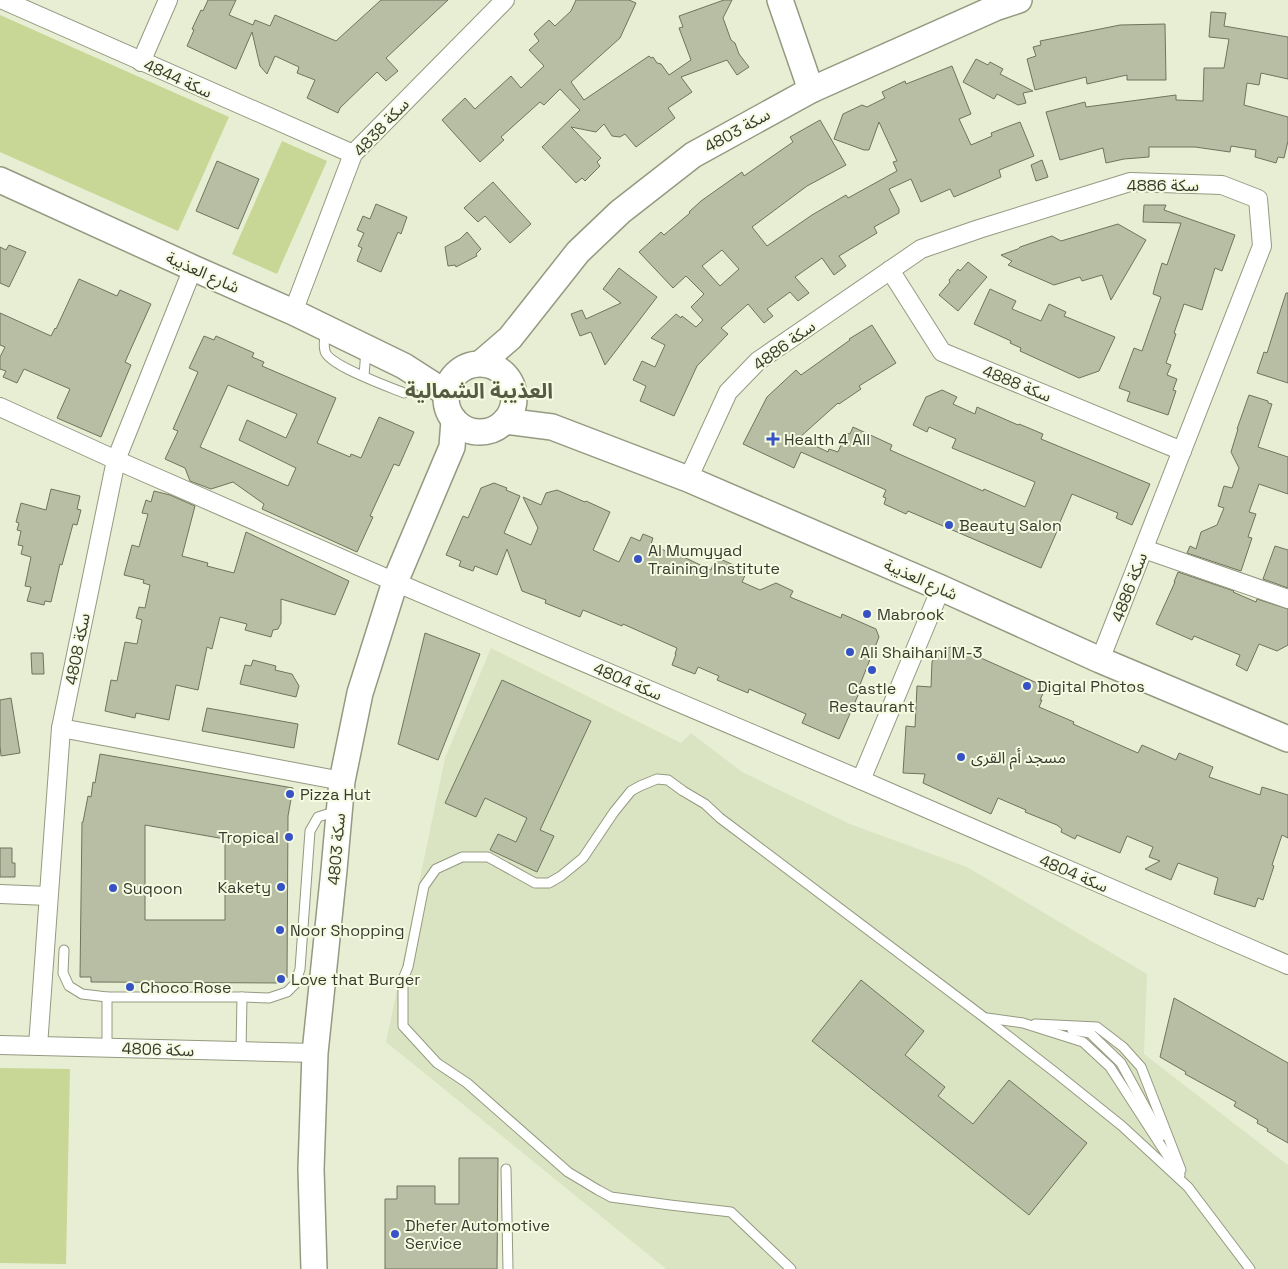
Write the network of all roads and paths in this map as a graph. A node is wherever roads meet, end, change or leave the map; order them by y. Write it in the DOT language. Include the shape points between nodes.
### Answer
graph roads {
  1 [pos="3,0"];
  2 [pos="168,0"];
  3 [pos="504,0"];
  4 [pos="780,0"];
  5 [pos="1019,0"];
  6 [pos="993,4"];
  7 [pos="141,62"];
  8 [pos="811,90"];
  9 [pos="353,154"];
  10 [pos="0,180"];
  11 [pos="193,268"];
  12 [pos="890,270"];
  13 [pos="293,312"];
  14 [pos="327,328"];
  15 [pos="510,338"];
  16 [pos="366,348"];
  17 [pos="404,366"];
  18 [pos="470,367"];
  19 [pos="364,376"];
  20 [pos="509,382"];
  21 [pos="446,392"];
  22 [pos="404,393"];
  23 [pos="0,407"];
  24 [pos="505,421"];
  25 [pos="463,425"];
  26 [pos="552,426"];
  27 [pos="1182,451"];
  28 [pos="116,460"];
  29 [pos="688,479"];
  30 [pos="1144,548"];
  31 [pos="395,582"];
  32 [pos="941,588"];
  33 [pos="1288,599"];
  34 [pos="1100,660"];
  35 [pos="61,728"];
  36 [pos="1288,739"];
  37 [pos="861,780"];
  38 [pos="342,781"];
  39 [pos="339,810"];
  40 [pos="0,894"];
  41 [pos="48,896"];
  42 [pos="64,950"];
  43 [pos="1288,965"];
  44 [pos="107,997"];
  45 [pos="242,997"];
  46 [pos="985,1018"];
  47 [pos="1022,1023"];
  48 [pos="0,1045"];
  49 [pos="38,1046"];
  50 [pos="107,1048"];
  51 [pos="241,1052"];
  52 [pos="315,1054"];
  53 [pos="506,1169"];
  54 [pos="1188,1187"];
  55 [pos="314,1269"];
  56 [pos="508,1269"];
  57 [pos="791,1269"];
  58 [pos="1250,1269"];
  1 -- 7 [label="street, سكة 4844"];
  2 -- 7 [label="street"];
  3 -- 9 [label="street, سكة 4838"];
  4 -- 8 [label="street"];
  5 -- 6 [label="street, سكة 4803"];
  6 -- 8 [label="street, سكة 4803"];
  7 -- 9 [label="street, سكة 4844"];
  8 -- 15 [label="street, سكة 4803" via="693,155 620,212 578,252"];
  9 -- 13 [label="street, سكة 4838"];
  10 -- 11 [label="street, شارع العذيبة"];
  11 -- 13 [label="street, شارع العذيبة"];
  11 -- 28 [label="street, سكة 4808"];
  12 -- 27 [label="street, سكة 4888" via="942,352"];
  12 -- 27 [label="street, سكة 4886" via="921,250 1130,182 1222,185 1258,199 1262,246"];
  12 -- 29 [label="street, سكة 4886" via="758,361 728,392"];
  13 -- 14 [label="street, شارع العذيبة"];
  14 -- 16 [label="street, شارع العذيبة"];
  14 -- 19 [label="lane" via="324,340 328,357"];
  15 -- 18 [label="street, سكة 4803"];
  15 -- 20 [label="street, سكة 4803"];
  16 -- 17 [label="street, شارع العذيبة"];
  16 -- 19 [label="lane"];
  17 -- 18 [label="street, شارع العذيبة"];
  17 -- 21 [label="street, شارع العذيبة"];
  18 -- 20 [label="street" via="490,364"];
  18 -- 21 [label="street" via="450,380"];
  19 -- 22 [label="lane"];
  20 -- 24 [label="street" via="514,399"];
  20 -- 26 [label="street, شارع العذيبة"];
  21 -- 25 [label="street" via="449,412"];
  23 -- 28 [label="street, سكة 4804"];
  24 -- 25 [label="street" via="489,431 480,432"];
  24 -- 26 [label="street, شارع العذيبة"];
  25 -- 31 [label="street, سكة 4803"];
  26 -- 29 [label="street, شارع العذيبة"];
  27 -- 30 [label="street, سكة 4886"];
  28 -- 31 [label="street, سكة 4804"];
  28 -- 35 [label="street, سكة 4808"];
  29 -- 32 [label="street, شارع العذيبة"];
  30 -- 33 [label="street"];
  30 -- 34 [label="street, سكة 4886"];
  31 -- 37 [label="street, سكة 4804"];
  31 -- 38 [label="street, سكة 4803" via="360,693"];
  32 -- 34 [label="street, شارع العذيبة"];
  32 -- 37 [label="street"];
  34 -- 36 [label="street, شارع العذيبة"];
  35 -- 38 [label="street"];
  35 -- 41 [label="street, سكة 4808"];
  37 -- 43 [label="street, سكة 4804"];
  38 -- 39 [label="street, سكة 4803"];
  39 -- 45 [label="lane" via="318,817 310,831 300,969 295,984 287,992 269,998"];
  39 -- 52 [label="street, سكة 4803"];
  40 -- 41 [label="street"];
  41 -- 49 [label="street, سكة 4808"];
  42 -- 44 [label="lane" via="63,973 69,986 82,994"];
  44 -- 45 [label="lane"];
  44 -- 50 [label="lane"];
  45 -- 51 [label="lane"];
  46 -- 47 [label="lane"];
  46 -- 54 [label="lane" via="1122,1126"];
  46 -- 57 [label="lane" via="705,804 668,780 657,779 631,791 583,858 549,884 534,883 488,857 462,857 436,869 424,886 403,979 403,1026 437,1063 467,1083 568,1172 611,1196 731,1212"];
  47 -- 54 [label="lane" via="1090,1033 1121,1063"];
  47 -- 54 [label="lane" via="1097,1027 1122,1047 1141,1067"];
  48 -- 49 [label="street, سكة 4806"];
  49 -- 50 [label="street, سكة 4806"];
  50 -- 51 [label="street, سكة 4806"];
  51 -- 52 [label="street, سكة 4806"];
  52 -- 55 [label="street, سكة 4803" via="311,1169"];
  53 -- 56 [label="lane"];
  54 -- 58 [label="lane"];
}
